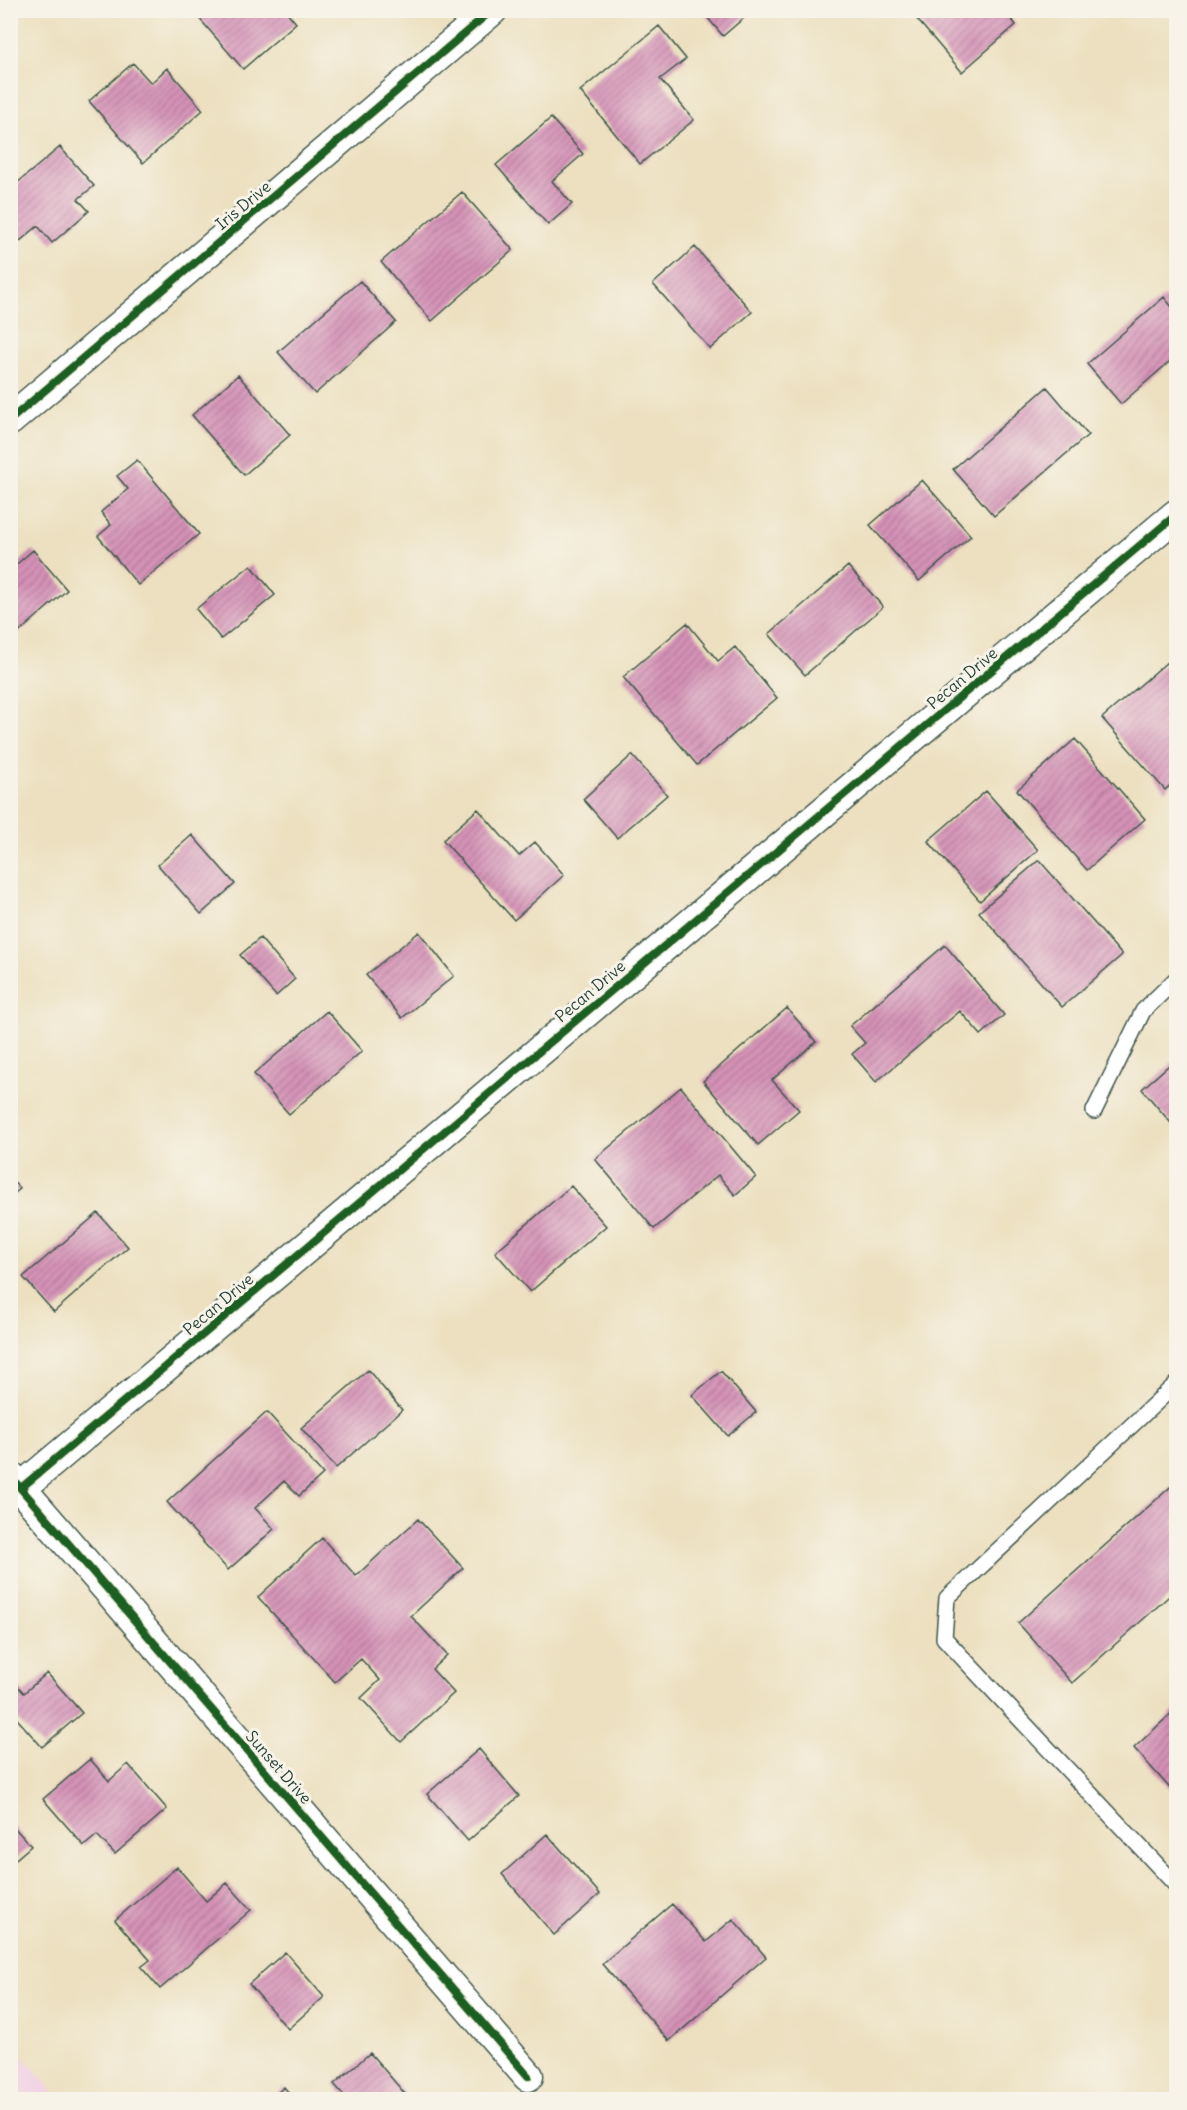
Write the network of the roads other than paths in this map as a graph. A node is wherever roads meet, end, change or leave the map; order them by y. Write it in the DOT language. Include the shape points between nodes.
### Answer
graph roads {
  1 [pos="492,10"];
  2 [pos="10,420"];
  3 [pos="1176,514"];
  4 [pos="1176,979"];
  5 [pos="1094,1111"];
  6 [pos="1176,1384"];
  7 [pos="16,1482"];
  8 [pos="1176,1885"];
  9 [pos="528,2076"];
  1 -- 2 [label="street, Iris Drive"];
  3 -- 7 [label="street, Pecan Drive"];
  4 -- 5 [label="lane" via="1143,1011"];
  6 -- 8 [label="lane" via="946,1598 944,1638"];
  7 -- 9 [label="street, Sunset Drive"];
}
